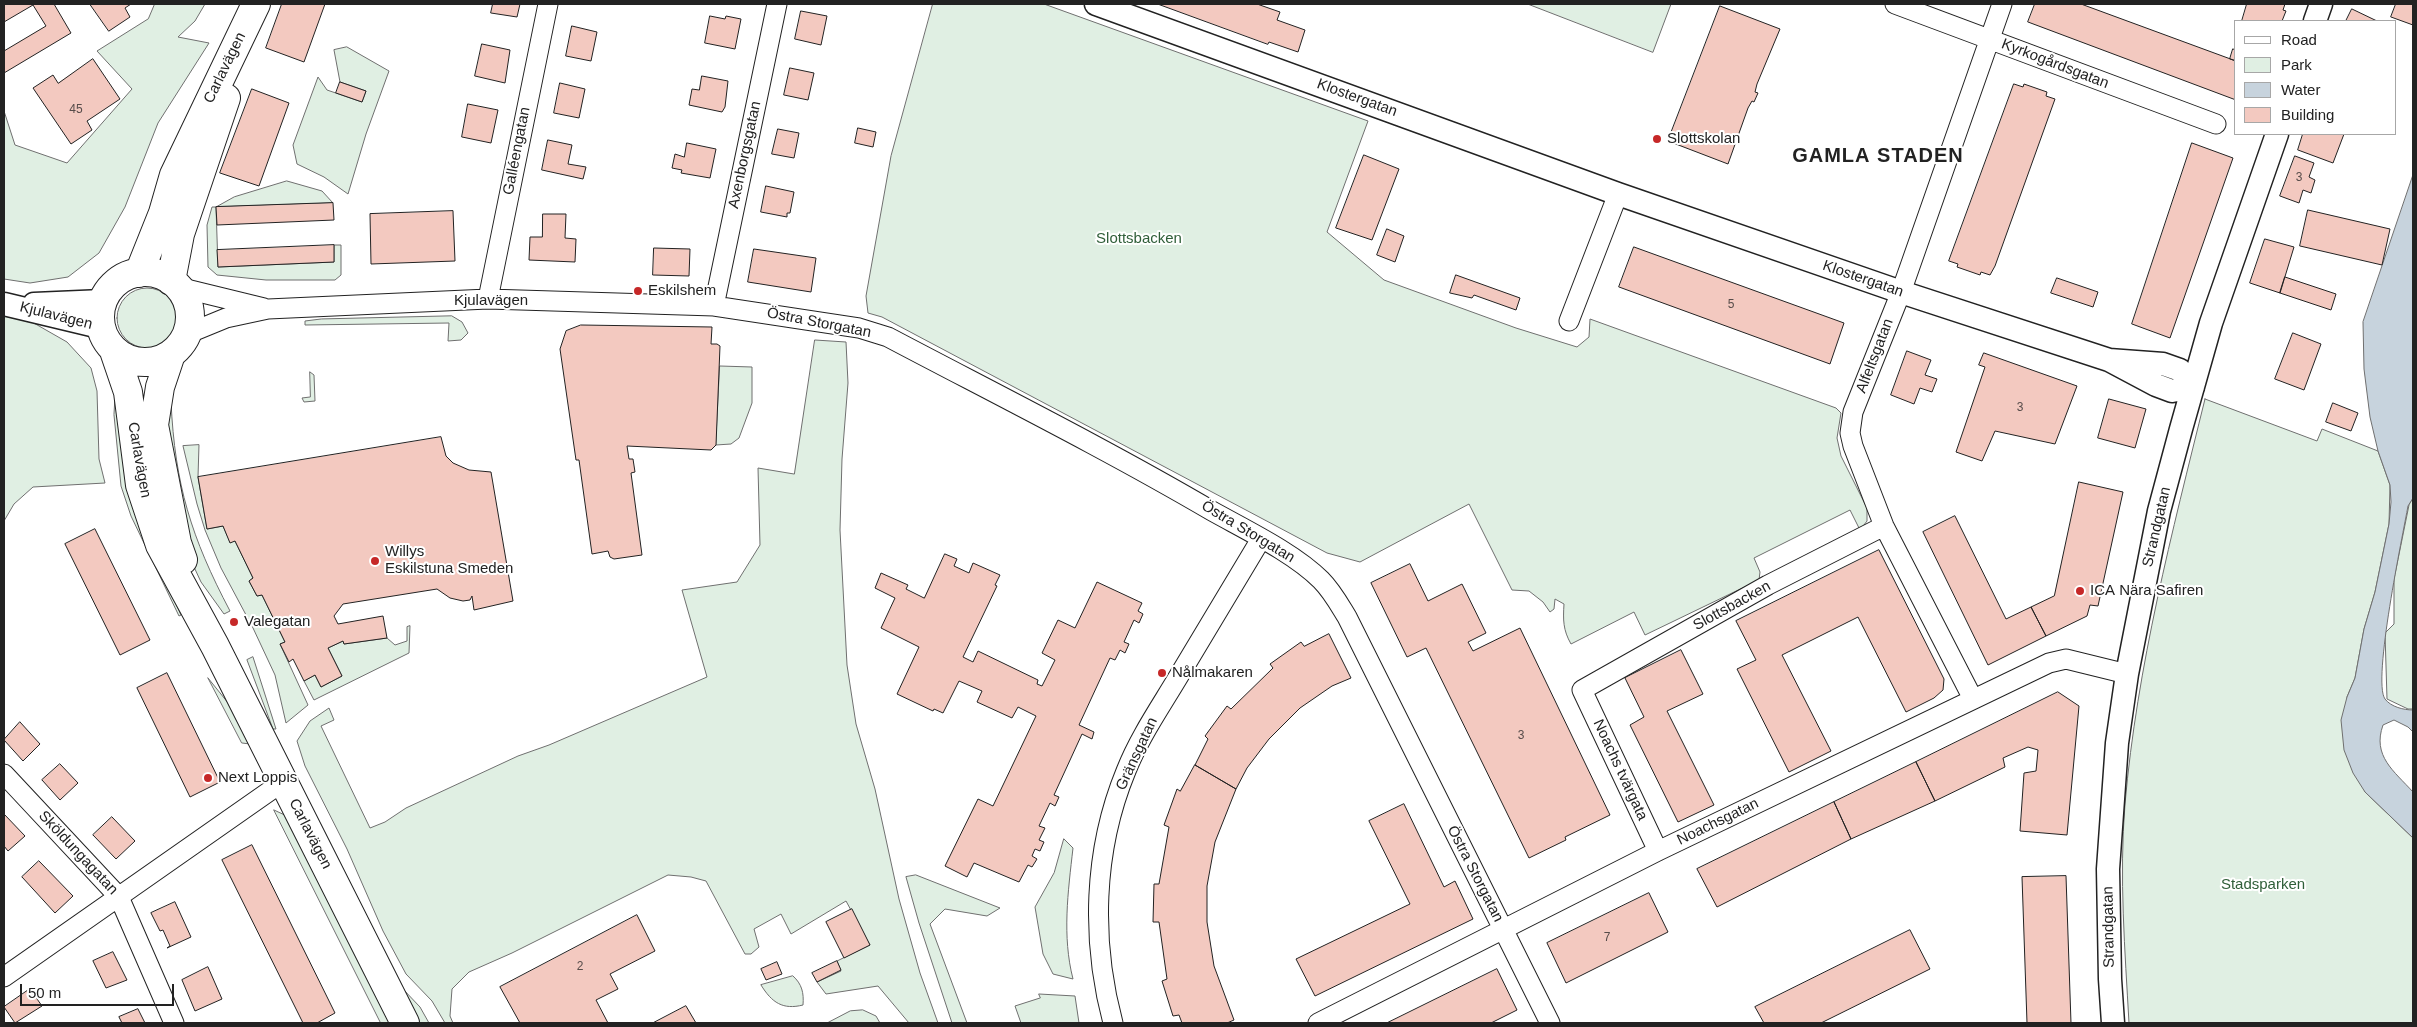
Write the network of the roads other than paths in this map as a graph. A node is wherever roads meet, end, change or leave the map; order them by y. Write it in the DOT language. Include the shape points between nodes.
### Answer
graph roads {
  1 [pos="257,4"];
  2 [pos="548,4"];
  3 [pos="777,4"];
  4 [pos="1096,4"];
  5 [pos="1895,4"];
  6 [pos="2002,4"];
  7 [pos="2321,4"];
  8 [pos="2315,20"];
  9 [pos="1989,39"];
  10 [pos="2216,124"];
  11 [pos="2277,135"];
  12 [pos="1618,194"];
  13 [pos="139,273"];
  14 [pos="175,284"];
  15 [pos="1901,292"];
  16 [pos="488,299"];
  17 [pos="7,304"];
  18 [pos="714,306"];
  19 [pos="268,309"];
  20 [pos="101,314"];
  21 [pos="1569,321"];
  22 [pos="179,344"];
  23 [pos="114,351"];
  24 [pos="2193,387"];
  25 [pos="1884,526"];
  26 [pos="1261,539"];
  27 [pos="215,646"];
  28 [pos="2127,674"];
  29 [pos="1582,690"];
  30 [pos="1973,699"];
  31 [pos="4,774"];
  32 [pos="284,782"];
  33 [pos="1658,851"];
  34 [pos="119,897"];
  35 [pos="1504,930"];
  36 [pos="4,977"];
  37 [pos="174,1023"];
  38 [pos="405,1023"];
  39 [pos="1113,1023"];
  40 [pos="1318,1023"];
  41 [pos="1550,1023"];
  42 [pos="2113,1023"];
  1 -- 13 [label="main road, Carlavägen" via="174,175"];
  1 -- 14 [label="main road, Carlavägen" via="180,234"];
  2 -- 16 [label="street, Galléengatan"];
  3 -- 18 [label="street, Axenborgsgatan"];
  4 -- 12 [label="street, Klostergatan"];
  5 -- 9 [label="street, Kyrkogårdsgatan"];
  6 -- 9 [label="street, Alfeltsgatan"];
  7 -- 8 [label="street"];
  9 -- 10 [label="street, Kyrkogårdsgatan"];
  9 -- 15 [label="street, Alfeltsgatan"];
  11 -- 24 [label="street, Strandgatan" via="2211,323"];
  12 -- 15 [label="street, Klostergatan"];
  12 -- 21 [label="street"];
  13 -- 14 [label="main road" via="156,274"];
  13 -- 20 [label="main road" via="128,275 109,290"];
  14 -- 19 [label="street, Kjulavägen"];
  14 -- 22 [label="main road" via="184,295 190,312"];
  15 -- 24 [label="street, Klostergatan" via="2109,360 2163,364 2180,370"];
  15 -- 25 [label="street, Alfeltsgatan" via="1853,412 1850,433"];
  16 -- 18 [label="street, Kjulavägen"];
  16 -- 19 [label="street, Kjulavägen"];
  17 -- 20 [label="street, Kjulavägen"];
  18 -- 26 [label="street, Östra Storgatan" via="859,328 888,337 1164,482"];
  19 -- 22 [label="street, Kjulavägen" via="226,318"];
  20 -- 23 [label="main road" via="105,340"];
  22 -- 23 [label="main road" via="150,362 135,362"];
  22 -- 27 [label="main road, Carlavägen" via="160,387 154,425 177,543"];
  23 -- 27 [label="main road, Carlavägen" via="128,392 140,485 160,545"];
  24 -- 28 [label="street, Strandgatan" via="2159,511"];
  25 -- 29 [label="street, Slottsbacken" via="1768,585"];
  25 -- 30 [label="street, Alfeltsgatan"];
  26 -- 35 [label="street, Östra Storgatan" via="1321,580 1347,617"];
  26 -- 39 [label="street, Gränsgatan" via="1143,735 1111,815 1097,924 1101,970"];
  27 -- 32 [label="main road, Carlavägen"];
  28 -- 30 [label="street, Noachsgatan" via="2066,659 2049,663"];
  28 -- 42 [label="street, Strandgatan" via="2117,743 2108,869"];
  29 -- 33 [label="street, Noachs tvärgata"];
  30 -- 33 [label="street, Noachsgatan"];
  31 -- 34 [label="street, Sköldungagatan"];
  32 -- 34 [label="street"];
  32 -- 38 [label="main road, Carlavägen"];
  33 -- 35 [label="street, Noachsgatan"];
  34 -- 36 [label="street"];
  34 -- 37 [label="street, Sköldungagatan"];
  35 -- 40 [label="street, Noachsgatan"];
  35 -- 41 [label="street, Östra Storgatan"];
}
